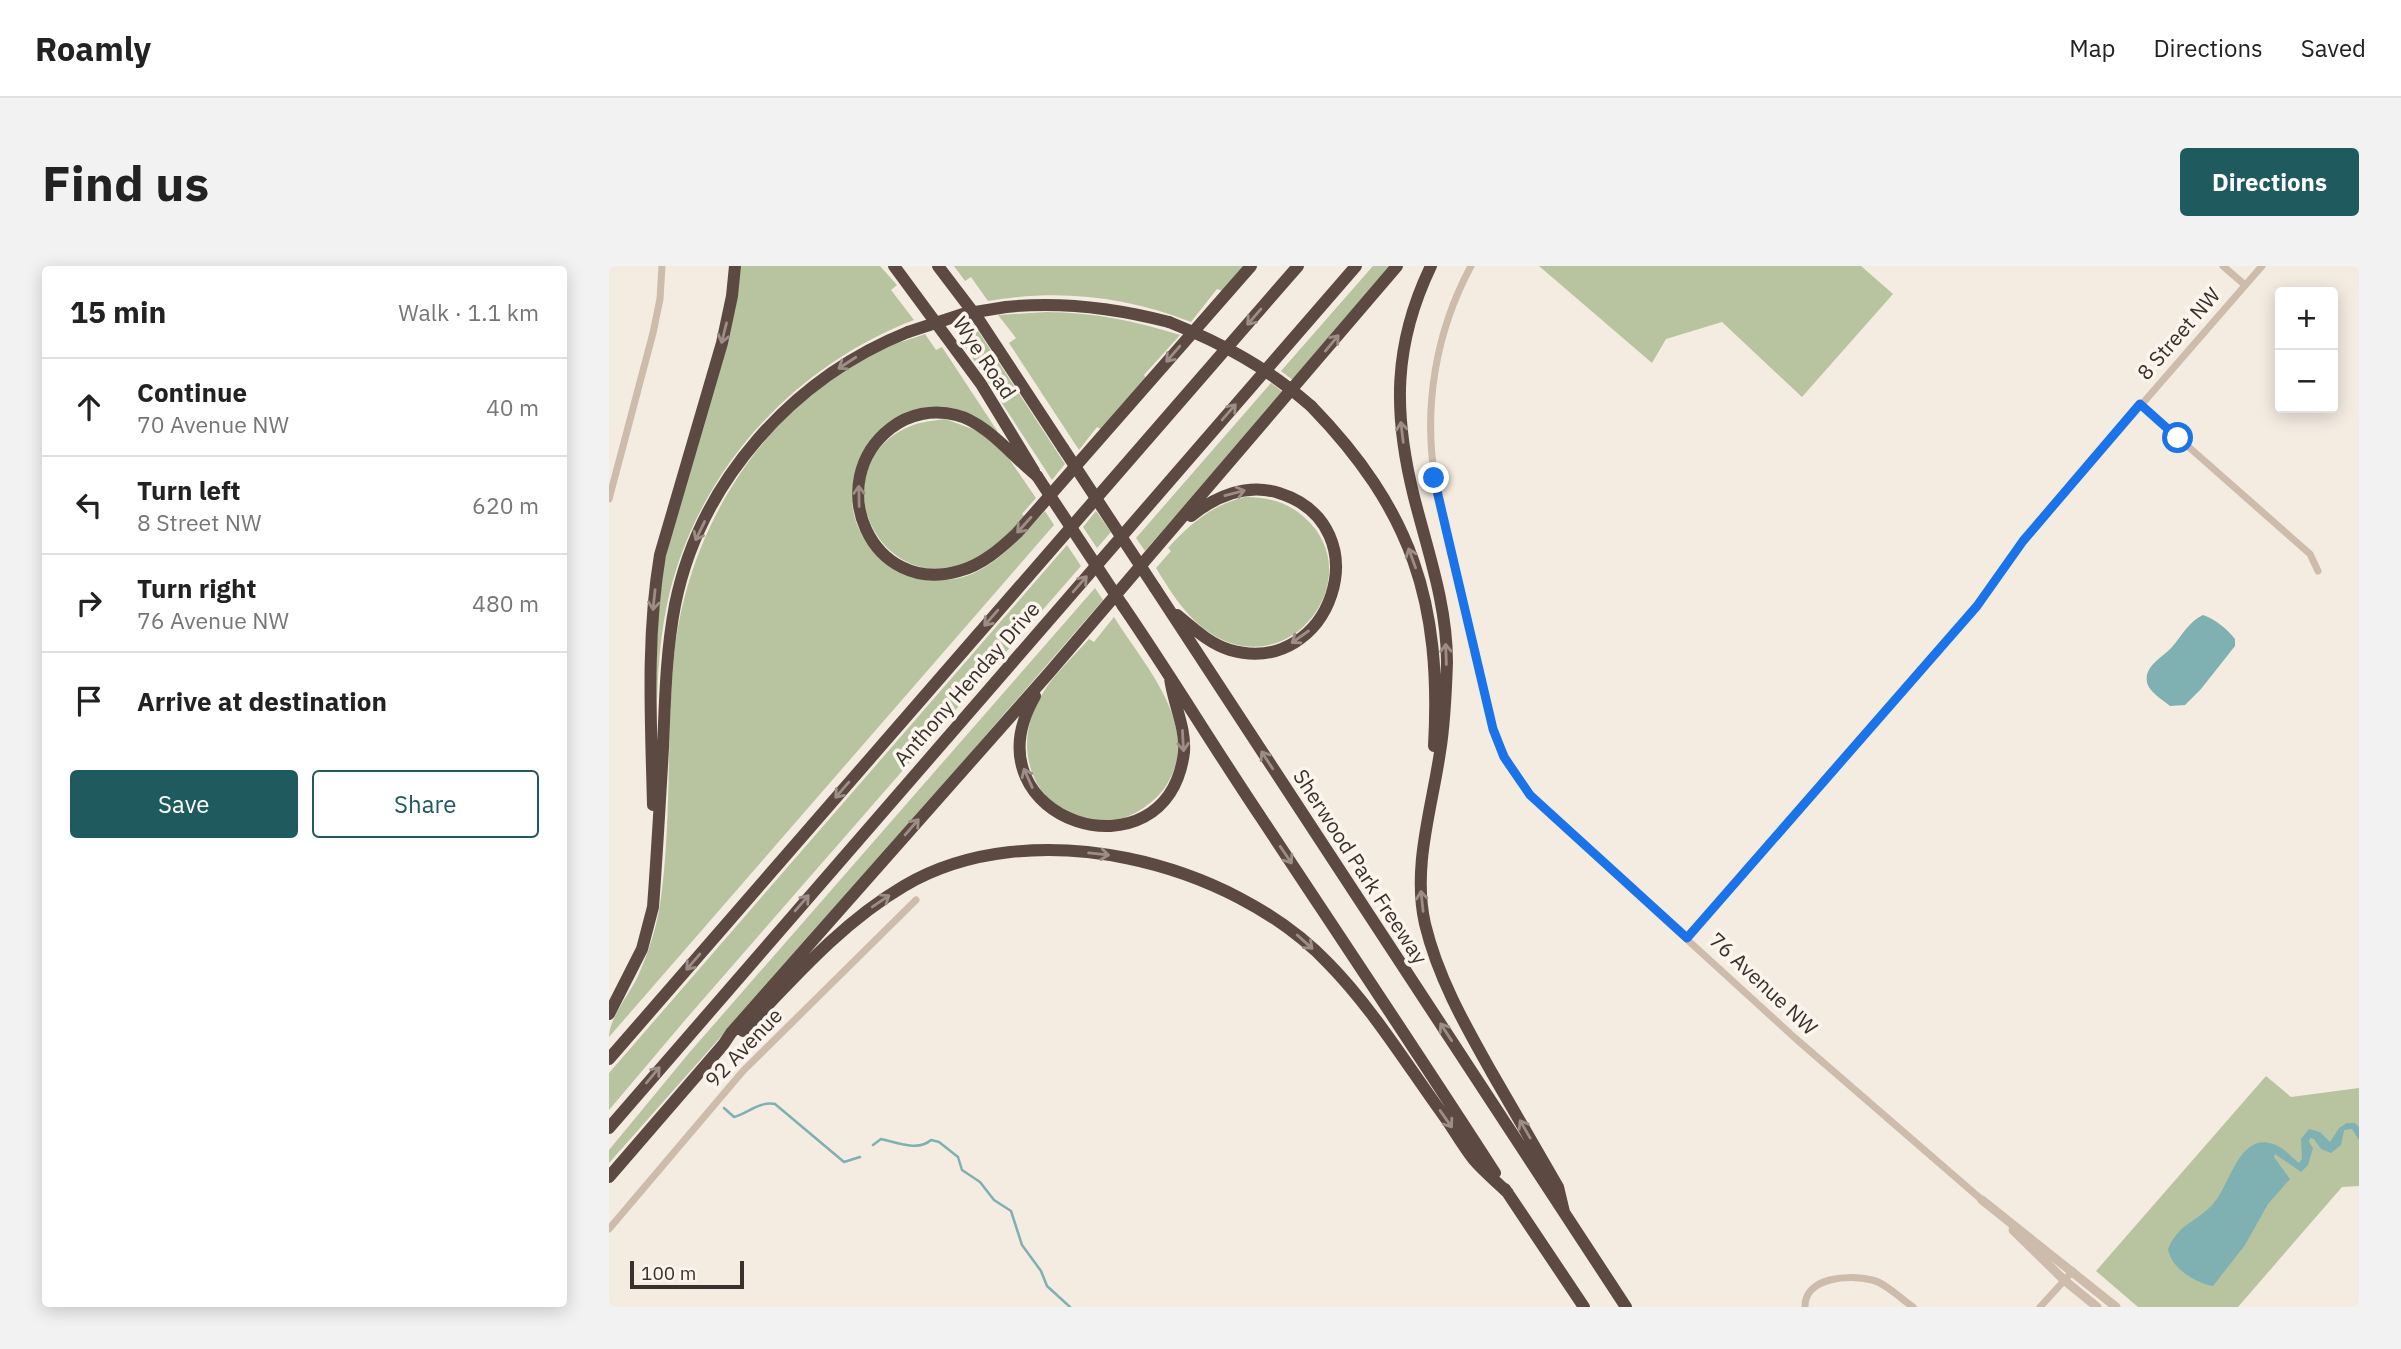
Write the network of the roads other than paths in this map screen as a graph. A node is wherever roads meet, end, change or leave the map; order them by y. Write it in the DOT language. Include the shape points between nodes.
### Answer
graph roads {
  1 [pos="662,266"];
  2 [pos="735,266"];
  3 [pos="894,266"];
  4 [pos="938,266"];
  5 [pos="1251,266"];
  6 [pos="1299,266"];
  7 [pos="1356,266"];
  8 [pos="1397,266"];
  9 [pos="1431,266"];
  10 [pos="1471,266"];
  11 [pos="2223,266"];
  12 [pos="2262,266"];
  13 [pos="2245,285"];
  14 [pos="2140,404"];
  15 [pos="1063,448"];
  16 [pos="1037,476"];
  17 [pos="609,499"];
  18 [pos="1175,525"];
  19 [pos="2318,571"];
  20 [pos="1167,607"];
  21 [pos="1049,673"];
  22 [pos="1170,674"];
  23 [pos="1428,819"];
  24 [pos="659,828"];
  25 [pos="916,900"];
  26 [pos="1687,938"];
  27 [pos="609,1014"];
  28 [pos="723,1045"];
  29 [pos="609,1059"];
  30 [pos="609,1128"];
  31 [pos="609,1177"];
  32 [pos="1508,1193"];
  33 [pos="1982,1200"];
  34 [pos="1564,1212"];
  35 [pos="609,1229"];
  36 [pos="2073,1271"];
  37 [pos="2064,1280"];
  38 [pos="1584,1307"];
  39 [pos="1626,1307"];
  40 [pos="1805,1307"];
  41 [pos="1913,1307"];
  42 [pos="2040,1307"];
  43 [pos="2097,1307"];
  44 [pos="2116,1307"];
  1 -- 17 [label="street" via="646,365"];
  2 -- 24 [label="highway, one-way" via="722,343 656,580 650,664 653,819"];
  3 -- 16 [label="highway, Wye Road" via="981,384"];
  4 -- 15 [label="highway, Wye Road"];
  5 -- 16 [label="highway, one-way" via="1017,533 978,564 946,575 912,572 885,556 860,518 858,486 867,456 884,434 915,415 958,415 980,426"];
  6 -- 29 [label="highway, Anthony Henday Drive, one-way"];
  30 -- 7 [label="highway, Anthony Henday Drive, one-way"];
  18 -- 8 [label="highway, one-way"];
  23 -- 9 [label="highway, one-way" via="1443,729 1445,634 1406,460 1399,388 1406,331"];
  10 -- 26 [label="street, 76 Avenue NW" via="1443,335 1430,425 1439,499 1493,729 1504,757 1530,795"];
  11 -- 13 [label="street"];
  12 -- 13 [label="street, 8 Street NW"];
  13 -- 14 [label="street, 8 Street NW"];
  14 -- 19 [label="street" via="2310,554"];
  14 -- 26 [label="street, 8 Street NW" via="2023,541 1977,606"];
  15 -- 20 [label="highway, Sherwood Park Freeway, bridge"];
  16 -- 22 [label="highway, bridge"];
  18 -- 20 [label="highway, one-way" via="1233,492 1273,491 1297,501 1322,524 1333,546 1337,572 1335,590 1312,628 1287,645 1261,653 1217,645"];
  18 -- 21 [label="highway"];
  34 -- 20 [label="highway, Sherwood Park Freeway, one-way"];
  22 -- 21 [label="highway, one-way" via="1184,735 1179,774 1168,794 1148,813 1106,827 1079,823 1051,810 1024,769 1024,722"];
  28 -- 21 [label="highway, one-way"];
  22 -- 32 [label="highway, one-way"];
  23 -- 24 [label="highway, one-way, bridge" via="1436,675 1432,634 1407,544 1358,458 1284,383 1217,341 1125,311 1030,305 963,314 908,332 846,363 788,408 743,458 705,519 684,570 671,632"];
  34 -- 23 [label="highway, one-way" via="1558,1187 1462,1020 1435,958 1421,896"];
  24 -- 27 [label="highway" via="653,907 633,970"];
  25 -- 35 [label="street, 92 Avenue" via="743,1070"];
  26 -- 33 [label="street, 76 Avenue NW"];
  28 -- 31 [label="highway"];
  28 -- 32 [label="highway, one-way" via="738,1036 862,913 927,875 980,858 1038,851 1143,861 1201,879 1247,902 1297,934 1329,963 1360,998 1474,1160"];
  32 -- 38 [label="highway"];
  33 -- 36 [label="street, 76 Avenue NW"];
  33 -- 37 [label="street, 76 Avenue NW"];
  34 -- 39 [label="highway, Sherwood Park Freeway"];
  36 -- 37 [label="street"];
  36 -- 44 [label="street, 76 Avenue NW"];
  37 -- 42 [label="street"];
  37 -- 43 [label="street, 76 Avenue NW"];
  40 -- 41 [label="street" via="1815,1286 1847,1277 1874,1280"];
}
